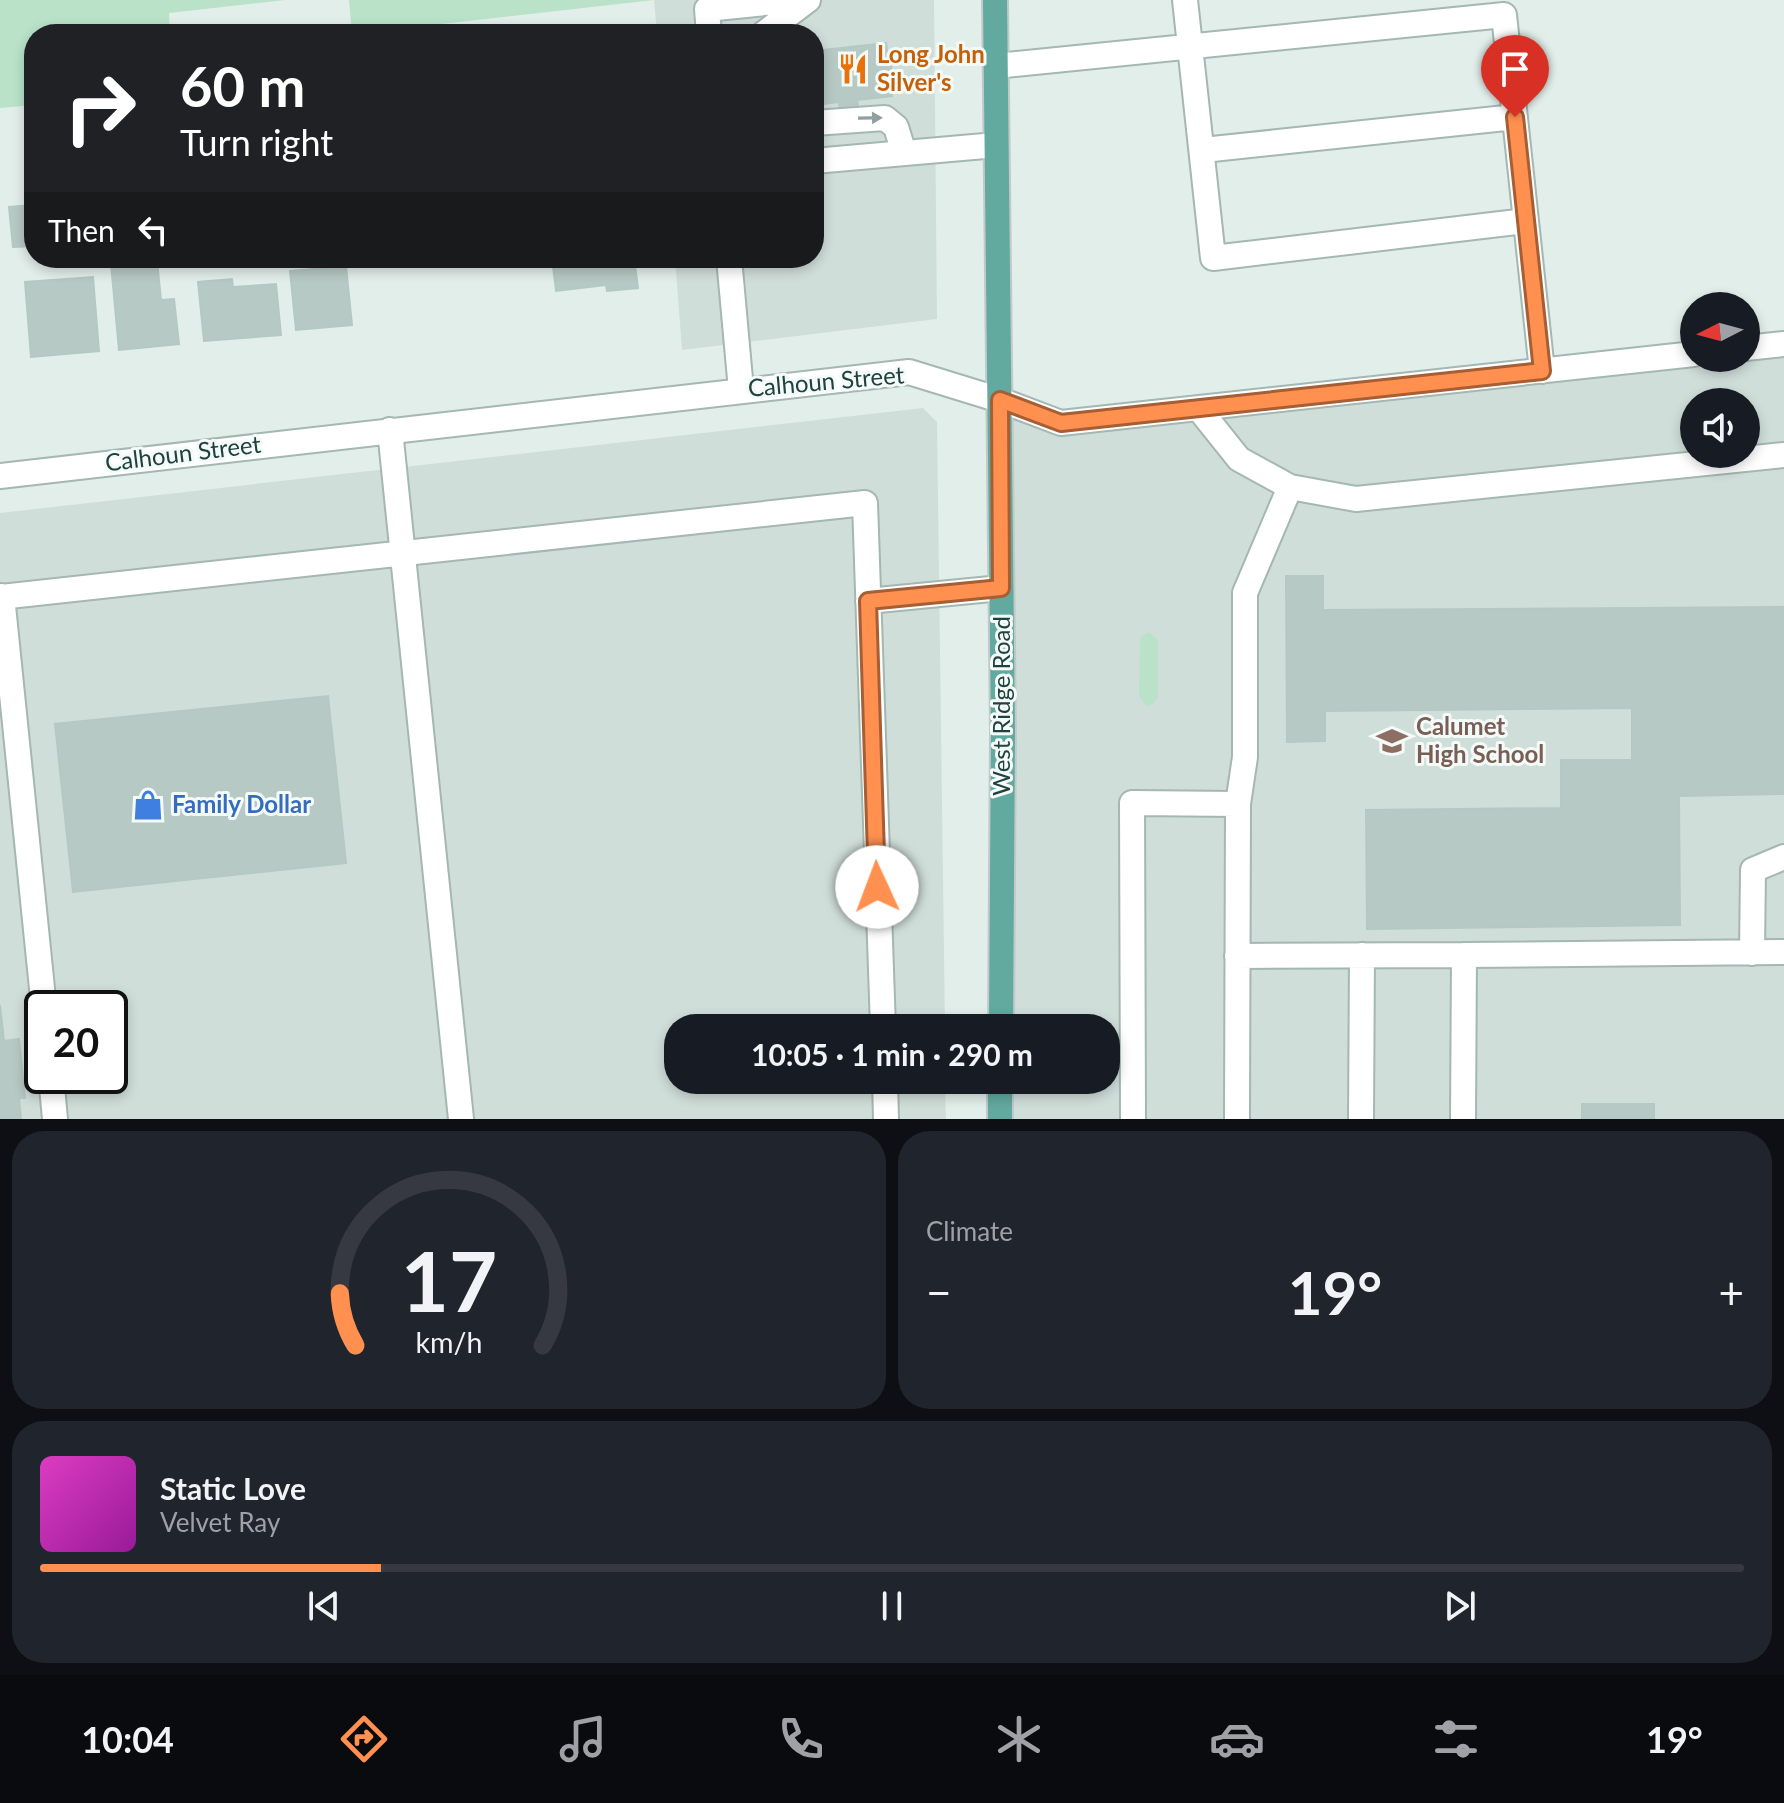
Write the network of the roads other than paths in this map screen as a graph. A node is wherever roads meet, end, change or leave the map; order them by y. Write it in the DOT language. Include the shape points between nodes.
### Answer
graph roads {
  1 [pos="794,0"];
  2 [pos="808,0"];
  3 [pos="995,0"];
  4 [pos="1185,0"];
  5 [pos="708,24"];
  6 [pos="776,24"];
  7 [pos="1191,47"];
  8 [pos="996,66"];
  9 [pos="1515,117"];
  10 [pos="824,122"];
  11 [pos="996,145"];
  12 [pos="1203,150"];
  13 [pos="904,153"];
  14 [pos="824,160"];
  15 [pos="1526,221"];
  16 [pos="730,268"];
  17 [pos="1784,344"];
  18 [pos="1760,347"];
  19 [pos="1680,356"];
  20 [pos="1542,371"];
  21 [pos="741,390"];
  22 [pos="1000,400"];
  23 [pos="1199,409"];
  24 [pos="390,430"];
  25 [pos="1784,455"];
  26 [pos="0,476"];
  27 [pos="1290,487"];
  28 [pos="402,553"];
  29 [pos="1001,588"];
  30 [pos="1,597"];
  31 [pos="868,601"];
  32 [pos="1238,804"];
  33 [pos="1784,857"];
  34 [pos="1784,952"];
  35 [pos="1752,953"];
  36 [pos="1362,955"];
  37 [pos="1464,955"];
  38 [pos="1237,956"];
  39 [pos="42,990"];
  40 [pos="883,1014"];
  41 [pos="1001,1014"];
  42 [pos="53,1094"];
  43 [pos="885,1094"];
  44 [pos="1000,1094"];
  45 [pos="55,1119"];
  46 [pos="461,1119"];
  47 [pos="886,1119"];
  48 [pos="1000,1119"];
  49 [pos="1133,1119"];
  50 [pos="1237,1119"];
  51 [pos="1361,1119"];
  52 [pos="1463,1119"];
  1 -- 5 [label="street" via="707,9"];
  2 -- 6 [label="street"];
  3 -- 8 [label="main road, West Ridge Road"];
  4 -- 7 [label="street"];
  7 -- 8 [label="street"];
  7 -- 9 [label="street" via="1504,15"];
  7 -- 12 [label="street"];
  8 -- 11 [label="main road, West Ridge Road"];
  9 -- 12 [label="street"];
  9 -- 15 [label="street"];
  10 -- 13 [label="street, one-way" via="885,118 896,127"];
  11 -- 13 [label="street"];
  11 -- 22 [label="main road, West Ridge Road"];
  12 -- 15 [label="street" via="1213,258"];
  13 -- 14 [label="street"];
  15 -- 20 [label="street"];
  16 -- 21 [label="street"];
  17 -- 18 [label="street"];
  19 -- 20 [label="street, Calhoun Street"];
  20 -- 23 [label="street, Calhoun Street"];
  21 -- 22 [label="street, Calhoun Street" via="909,372"];
  21 -- 24 [label="street, Calhoun Street"];
  22 -- 23 [label="street, Calhoun Street" via="1061,423"];
  22 -- 29 [label="main road, West Ridge Road"];
  23 -- 27 [label="street" via="1239,459"];
  24 -- 26 [label="street, Calhoun Street"];
  24 -- 28 [label="street"];
  25 -- 27 [label="street" via="1356,499"];
  27 -- 32 [label="street" via="1245,593 1245,757"];
  28 -- 30 [label="street"];
  28 -- 31 [label="street" via="865,503"];
  28 -- 46 [label="street"];
  29 -- 31 [label="street"];
  29 -- 41 [label="main road, West Ridge Road"];
  30 -- 39 [label="street"];
  31 -- 40 [label="street"];
  32 -- 38 [label="street"];
  32 -- 49 [label="street" via="1132,803"];
  33 -- 35 [label="street" via="1753,870"];
  34 -- 35 [label="street"];
  35 -- 37 [label="street"];
  36 -- 37 [label="street"];
  36 -- 38 [label="street"];
  36 -- 51 [label="street"];
  37 -- 52 [label="street"];
  38 -- 50 [label="street"];
  42 -- 45 [label="street"];
  43 -- 47 [label="street"];
  44 -- 48 [label="main road"];
}
